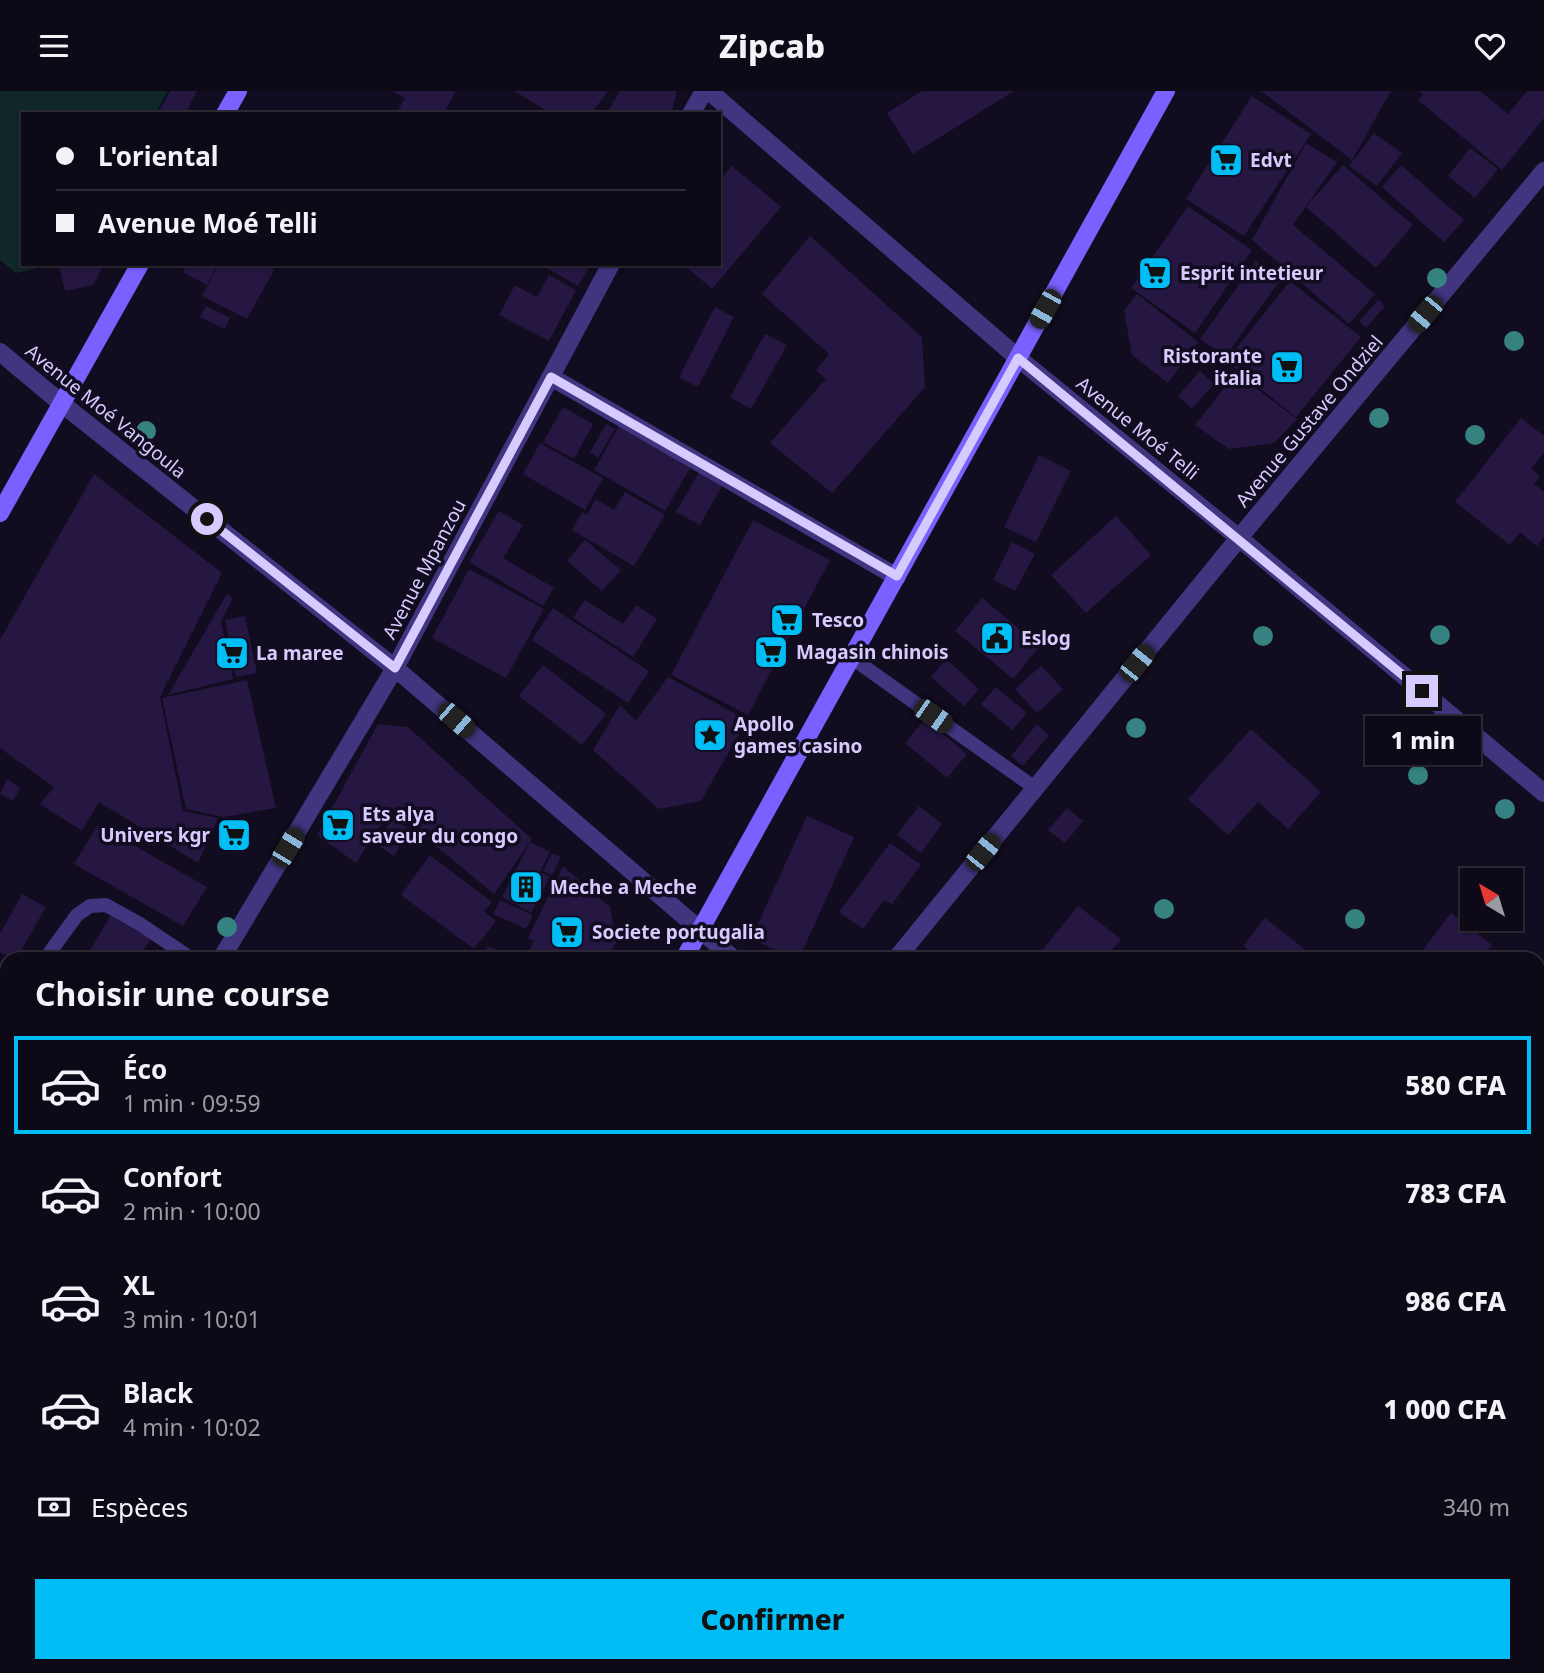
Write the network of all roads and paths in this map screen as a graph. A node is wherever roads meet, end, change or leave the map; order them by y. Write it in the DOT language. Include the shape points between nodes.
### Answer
graph roads {
  1 [pos="238,91"];
  2 [pos="704,91"];
  3 [pos="709,91"];
  4 [pos="1166,91"];
  5 [pos="226,112"];
  6 [pos="692,112"];
  7 [pos="1544,171"];
  8 [pos="139,266"];
  9 [pos="610,266"];
  10 [pos="0,352"];
  11 [pos="1018,358"];
  12 [pos="551,377"];
  13 [pos="61,403"];
  14 [pos="0,513"];
  15 [pos="1239,538"];
  16 [pos="897,576"];
  17 [pos="852,658"];
  18 [pos="395,668"];
  19 [pos="1035,787"];
  20 [pos="1544,793"];
  21 [pos="701,930"];
  22 [pos="51,952"];
  23 [pos="182,952"];
  24 [pos="226,952"];
  25 [pos="688,952"];
  26 [pos="726,952"];
  27 [pos="902,952"];
  1 -- 5 [label="main road"];
  2 -- 6 [label="street"];
  3 -- 11 [label="street, Avenue Moé Telli"];
  4 -- 11 [label="main road"];
  7 -- 15 [label="street, Avenue Gustave Ondziel"];
  8 -- 13 [label="main road"];
  9 -- 12 [label="street, Avenue Mpanzou"];
  10 -- 13 [label="street, Avenue Moé Vangoula"];
  11 -- 15 [label="street, Avenue Moé Telli"];
  11 -- 16 [label="main road"];
  12 -- 16 [label="street"];
  12 -- 18 [label="street, Avenue Mpanzou"];
  13 -- 14 [label="main road"];
  13 -- 18 [label="street, Avenue Moé Vangoula"];
  15 -- 19 [label="street, Avenue Gustave Ondziel"];
  15 -- 20 [label="street, Avenue Moé Telli"];
  16 -- 17 [label="main road"];
  17 -- 19 [label="lane"];
  17 -- 21 [label="main road"];
  18 -- 21 [label="street, Avenue Moé Vangoula"];
  18 -- 24 [label="street, Avenue Mpanzou"];
  19 -- 27 [label="street, Avenue Gustave Ondziel"];
  21 -- 25 [label="main road"];
  21 -- 26 [label="street, Avenue Moé Vangoula"];
  22 -- 23 [label="lane" via="77,915 90,906 106,905"];
}
